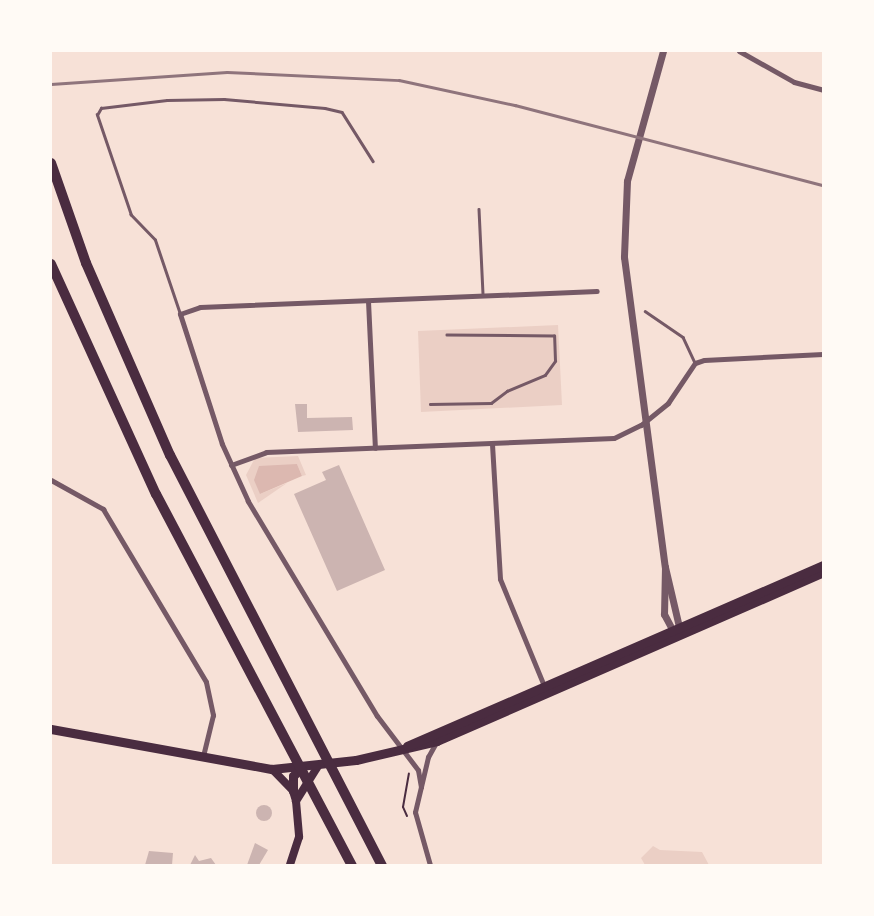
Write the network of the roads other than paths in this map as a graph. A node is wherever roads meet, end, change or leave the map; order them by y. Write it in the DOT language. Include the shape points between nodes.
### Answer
graph roads {
  1 [pos="663,51"];
  2 [pos="739,51"];
  3 [pos="823,90"];
  4 [pos="373,161"];
  5 [pos="51,163"];
  6 [pos="479,209"];
  7 [pos="51,264"];
  8 [pos="597,290"];
  9 [pos="483,295"];
  10 [pos="368,301"];
  11 [pos="645,311"];
  12 [pos="180,314"];
  13 [pos="447,335"];
  14 [pos="823,354"];
  15 [pos="695,363"];
  16 [pos="430,404"];
  17 [pos="646,419"];
  18 [pos="492,444"];
  19 [pos="375,448"];
  20 [pos="231,465"];
  21 [pos="51,480"];
  22 [pos="823,565"];
  23 [pos="665,567"];
  24 [pos="823,572"];
  25 [pos="682,625"];
  26 [pos="668,630"];
  27 [pos="679,637"];
  28 [pos="545,689"];
  29 [pos="51,729"];
  30 [pos="435,736"];
  31 [pos="406,746"];
  32 [pos="422,746"];
  33 [pos="203,755"];
  34 [pos="428,757"];
  35 [pos="318,766"];
  36 [pos="302,768"];
  37 [pos="272,769"];
  38 [pos="421,787"];
  39 [pos="293,790"];
  40 [pos="296,801"];
  41 [pos="290,865"];
  42 [pos="352,865"];
  43 [pos="382,865"];
  44 [pos="430,865"];
  1 -- 17 [label="street" via="639,126 624,202 624,257"];
  2 -- 3 [label="street" via="794,82"];
  4 -- 12 [label="lane" via="342,112 325,108 224,99 100,108 97,115 131,215 155,240"];
  5 -- 43 [label="highway" via="91,276 170,456"];
  6 -- 9 [label="lane"];
  7 -- 42 [label="highway" via="156,494"];
  8 -- 9 [label="street"];
  9 -- 10 [label="street"];
  10 -- 12 [label="street" via="200,307"];
  10 -- 19 [label="street"];
  11 -- 15 [label="lane" via="683,337"];
  12 -- 20 [label="street"];
  13 -- 16 [label="lane" via="554,336 555,361 545,375 507,391 491,404"];
  14 -- 15 [label="street"];
  15 -- 17 [label="street" via="676,396"];
  17 -- 18 [label="street" via="614,438"];
  17 -- 23 [label="street"];
  18 -- 19 [label="street"];
  18 -- 28 [label="street" via="500,579"];
  19 -- 20 [label="street" via="266,452"];
  20 -- 31 [label="street" via="377,716"];
  21 -- 33 [label="street" via="103,509 206,682 213,715"];
  22 -- 25 [label="main road"];
  23 -- 25 [label="street"];
  23 -- 26 [label="street" via="662,589"];
  24 -- 27 [label="main road"];
  25 -- 26 [label="main road"];
  25 -- 27 [label="street"];
  26 -- 27 [label="street"];
  26 -- 28 [label="main road"];
  27 -- 28 [label="main road"];
  28 -- 30 [label="main road"];
  29 -- 33 [label="main road"];
  30 -- 31 [label="main road"];
  30 -- 32 [label="main road"];
  30 -- 34 [label="street"];
  31 -- 32 [label="main road"];
  31 -- 35 [label="main road"];
  31 -- 38 [label="street"];
  32 -- 34 [label="street"];
  33 -- 37 [label="main road"];
  34 -- 38 [label="street"];
  35 -- 36 [label="main road"];
  35 -- 40 [label="main road"];
  36 -- 37 [label="main road"];
  36 -- 39 [label="main road" via="293,776"];
  37 -- 39 [label="main road"];
  38 -- 44 [label="street" via="416,822"];
  39 -- 40 [label="main road"];
  40 -- 41 [label="main road" via="300,830"];
}
